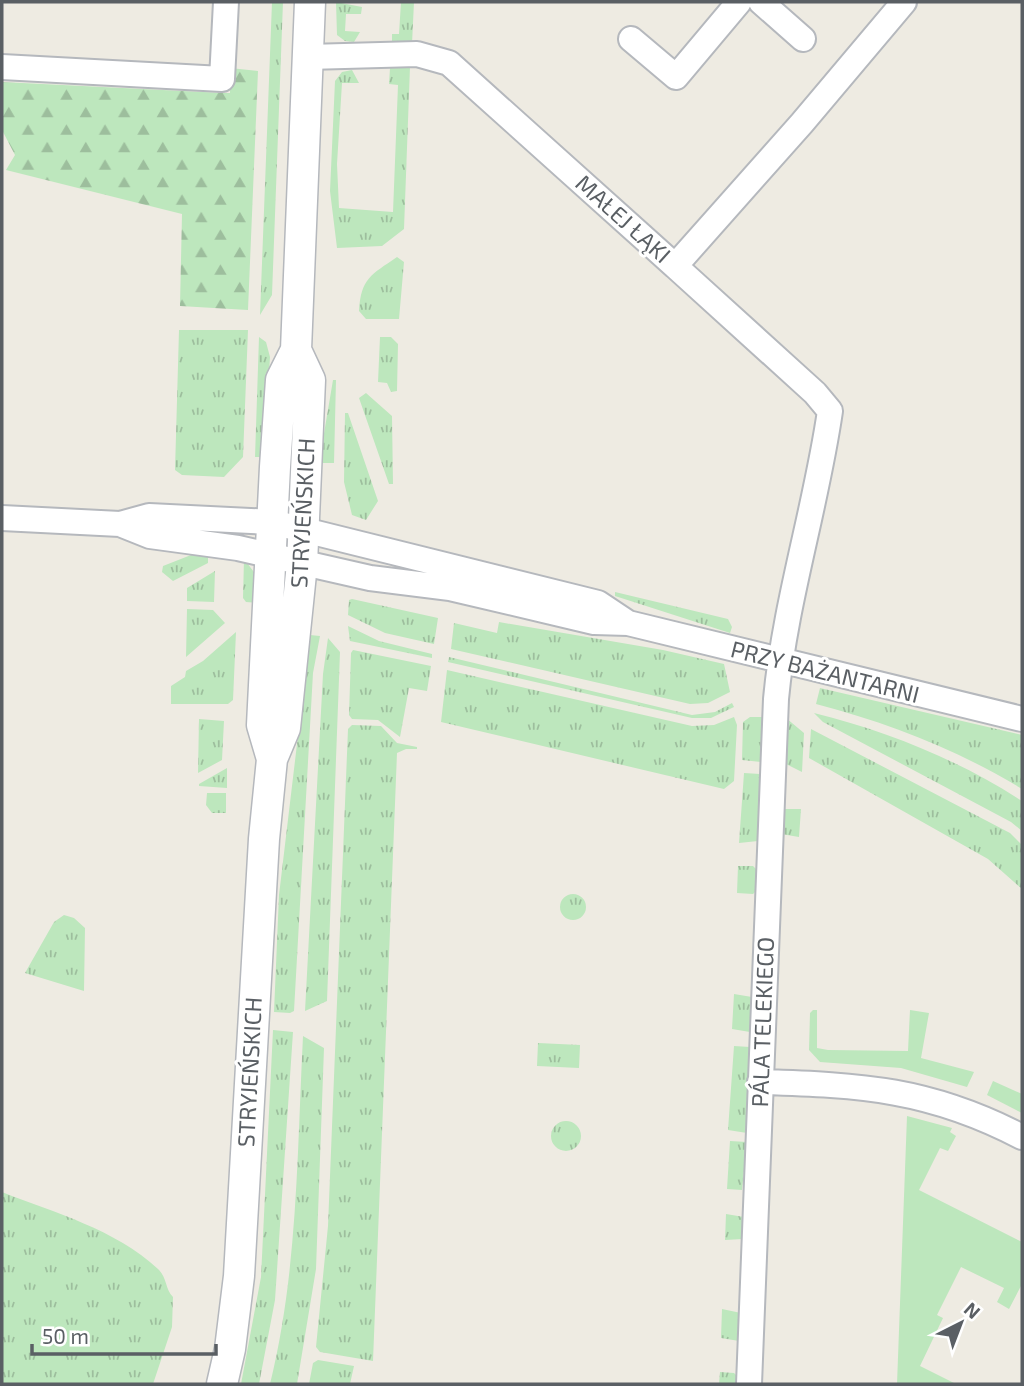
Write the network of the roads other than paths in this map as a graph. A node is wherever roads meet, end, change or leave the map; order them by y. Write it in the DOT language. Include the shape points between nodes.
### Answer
graph roads {
  1 [pos="226,2"];
  2 [pos="310,2"];
  3 [pos="739,2"];
  4 [pos="761,2"];
  5 [pos="904,2"];
  6 [pos="631,39"];
  7 [pos="803,39"];
  8 [pos="308,57"];
  9 [pos="2,67"];
  10 [pos="675,266"];
  11 [pos="296,350"];
  12 [pos="2,518"];
  13 [pos="272,522"];
  14 [pos="120,524"];
  15 [pos="304,529"];
  16 [pos="271,555"];
  17 [pos="302,564"];
  18 [pos="628,624"];
  19 [pos="779,661"];
  20 [pos="1022,719"];
  21 [pos="272,759"];
  22 [pos="760,1082"];
  23 [pos="1022,1137"];
  24 [pos="222,1384"];
  25 [pos="749,1384"];
  1 -- 9 [label="street" via="222,79"];
  2 -- 8 [label="street, STRYJEŃSKICH"];
  3 -- 6 [label="street" via="676,76"];
  4 -- 7 [label="street"];
  5 -- 10 [label="street, MAŁEJ ŁĄKI"];
  8 -- 10 [label="street, MAŁEJ ŁĄKI" via="416,54 449,63"];
  8 -- 11 [label="street, STRYJEŃSKICH"];
  10 -- 19 [label="street, PÁLA TELEKIEGO" via="816,393 830,411"];
  11 -- 13 [label="street, STRYJEŃSKICH" via="281,380"];
  11 -- 15 [label="street, STRYJEŃSKICH" via="310,380"];
  12 -- 14 [label="street"];
  13 -- 14 [label="street, PRZY BAŻANTARNI" via="149,516"];
  13 -- 15 [label="street, PRZY BAŻANTARNI"];
  13 -- 16 [label="street, STRYJEŃSKICH"];
  14 -- 16 [label="street, PRZY BAŻANTARNI" via="149,536"];
  15 -- 17 [label="street, STRYJEŃSKICH"];
  15 -- 18 [label="street, PRZY BAŻANTARNI" via="598,603"];
  16 -- 17 [label="street, PRZY BAŻANTARNI"];
  16 -- 21 [label="street, STRYJEŃSKICH" via="262,725"];
  17 -- 18 [label="street, PRZY BAŻANTARNI" via="450,588 594,622"];
  17 -- 21 [label="street, STRYJEŃSKICH" via="285,728"];
  18 -- 19 [label="street, PRZY BAŻANTARNI"];
  19 -- 20 [label="street, PRZY BAŻANTARNI"];
  19 -- 22 [label="street, PÁLA TELEKIEGO"];
  21 -- 24 [label="street, STRYJEŃSKICH" via="239,1276"];
  22 -- 23 [label="street" via="863,1087 920,1096"];
  22 -- 25 [label="street, PÁLA TELEKIEGO"];
}
